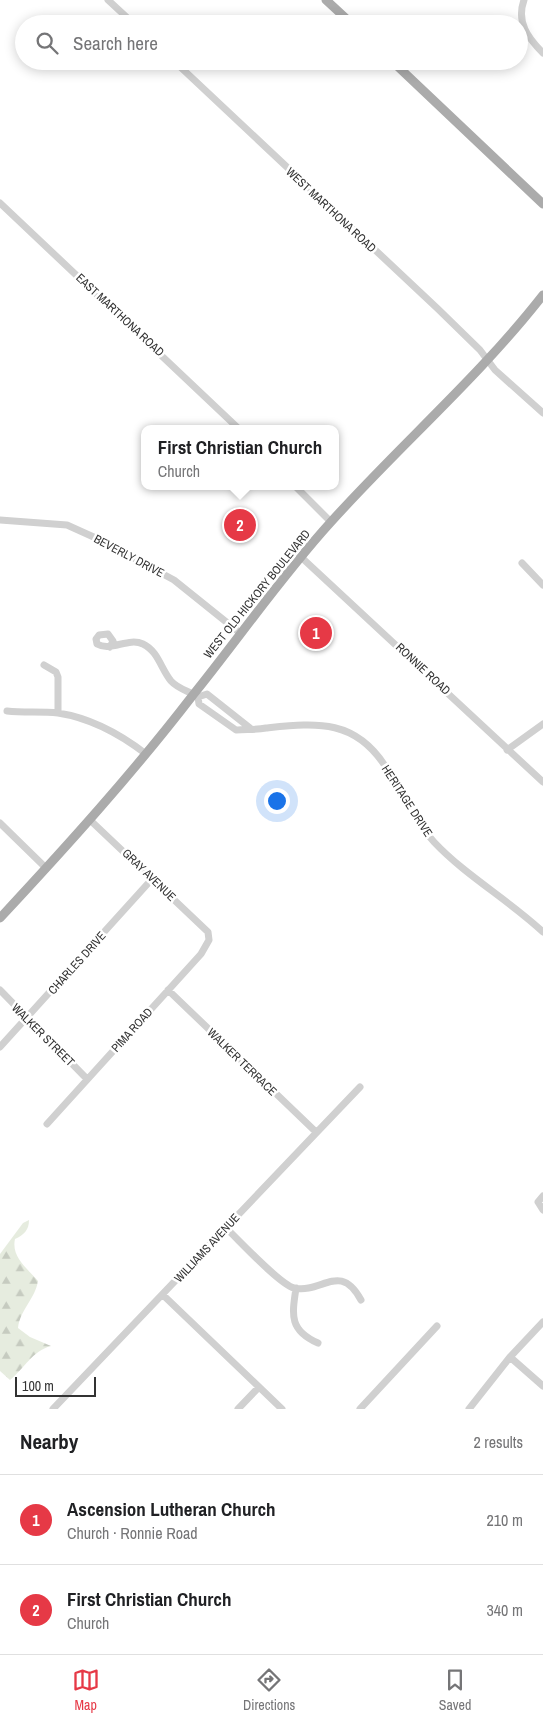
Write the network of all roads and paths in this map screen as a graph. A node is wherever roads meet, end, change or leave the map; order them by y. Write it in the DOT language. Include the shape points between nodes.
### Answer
graph roads {
  1 [pos="108,0"];
  2 [pos="326,0"];
  3 [pos="524,0"];
  4 [pos="124,15"];
  5 [pos="342,15"];
  6 [pos="522,15"];
  7 [pos="528,34"];
  8 [pos="543,53"];
  9 [pos="184,70"];
  10 [pos="402,70"];
  11 [pos="0,203"];
  12 [pos="543,204"];
  13 [pos="543,295"];
  14 [pos="487,361"];
  15 [pos="543,413"];
  16 [pos="235,425"];
  17 [pos="299,490"];
  18 [pos="0,520"];
  19 [pos="330,522"];
  20 [pos="301,557"];
  21 [pos="522,563"];
  22 [pos="543,585"];
  23 [pos="240,633"];
  24 [pos="110,647"];
  25 [pos="44,665"];
  26 [pos="196,696"];
  27 [pos="7,711"];
  28 [pos="58,714"];
  29 [pos="543,724"];
  30 [pos="250,728"];
  31 [pos="507,750"];
  32 [pos="146,754"];
  33 [pos="543,782"];
  34 [pos="90,820"];
  35 [pos="0,823"];
  36 [pos="46,868"];
  37 [pos="152,879"];
  38 [pos="0,918"];
  39 [pos="208,932"];
  40 [pos="543,932"];
  41 [pos="0,990"];
  42 [pos="168,990"];
  43 [pos="27,1018"];
  44 [pos="0,1047"];
  45 [pos="87,1079"];
  46 [pos="360,1087"];
  47 [pos="47,1124"];
  48 [pos="316,1132"];
  49 [pos="543,1196"];
  50 [pos="543,1210"];
  51 [pos="225,1227"];
  52 [pos="296,1288"];
  53 [pos="163,1295"];
  54 [pos="361,1300"];
  55 [pos="543,1322"];
  56 [pos="437,1326"];
  57 [pos="318,1343"];
  58 [pos="510,1357"];
  59 [pos="543,1386"];
  60 [pos="259,1387"];
  61 [pos="53,1409"];
  62 [pos="238,1409"];
  63 [pos="282,1409"];
  64 [pos="360,1409"];
  65 [pos="469,1409"];
  1 -- 4 [label="street"];
  2 -- 5 [label="main road"];
  3 -- 6 [label="street"];
  7 -- 8 [label="street"];
  9 -- 14 [label="street, WEST MARTHONA ROAD" via="480,350"];
  10 -- 12 [label="main road"];
  11 -- 16 [label="street, EAST MARTHONA ROAD"];
  13 -- 14 [label="main road, WEST OLD HICKORY BOULEVARD"];
  14 -- 15 [label="street, WEST MARTHONA ROAD"];
  14 -- 19 [label="main road, WEST OLD HICKORY BOULEVARD"];
  17 -- 19 [label="street"];
  18 -- 23 [label="street, BEVERLY DRIVE" via="67,525 98,538 174,580"];
  19 -- 20 [label="main road, WEST OLD HICKORY BOULEVARD"];
  20 -- 23 [label="main road, WEST OLD HICKORY BOULEVARD"];
  20 -- 31 [label="street, RONNIE ROAD"];
  21 -- 22 [label="street"];
  23 -- 26 [label="main road, WEST OLD HICKORY BOULEVARD"];
  24 -- 26 [label="street, HERITAGE DRIVE" via="140,643 149,648 172,681"];
  25 -- 28 [label="street" via="58,677"];
  26 -- 30 [label="street, HERITAGE DRIVE" via="207,694"];
  26 -- 30 [label="street, HERITAGE DRIVE" via="199,704 236,730"];
  26 -- 32 [label="main road, WEST OLD HICKORY BOULEVARD"];
  27 -- 28 [label="street"];
  28 -- 32 [label="street" via="99,725"];
  29 -- 31 [label="street"];
  30 -- 40 [label="street, HERITAGE DRIVE" via="319,724 345,731 360,740 385,767 434,842"];
  31 -- 33 [label="street, RONNIE ROAD"];
  32 -- 34 [label="main road, WEST OLD HICKORY BOULEVARD"];
  34 -- 36 [label="main road, WEST OLD HICKORY BOULEVARD"];
  34 -- 37 [label="street, GRAY AVENUE"];
  35 -- 36 [label="street"];
  36 -- 38 [label="main road, WEST OLD HICKORY BOULEVARD"];
  37 -- 39 [label="street, GRAY AVENUE"];
  37 -- 43 [label="street, CHARLES DRIVE"];
  39 -- 42 [label="street, PIMA ROAD" via="206,947"];
  41 -- 43 [label="street, WALKER STREET"];
  42 -- 45 [label="street, PIMA ROAD"];
  42 -- 48 [label="street, WALKER TERRACE"];
  43 -- 44 [label="street, CHARLES DRIVE"];
  43 -- 45 [label="street, WALKER STREET"];
  45 -- 47 [label="street, PIMA ROAD"];
  46 -- 48 [label="street, WILLIAMS AVENUE"];
  48 -- 51 [label="street, WILLIAMS AVENUE"];
  49 -- 50 [label="street" via="538,1202"];
  51 -- 52 [label="street" via="283,1282"];
  51 -- 53 [label="street, WILLIAMS AVENUE"];
  52 -- 54 [label="street" via="340,1280 352,1286"];
  52 -- 57 [label="street" via="293,1318 296,1327 302,1335"];
  53 -- 60 [label="street"];
  53 -- 61 [label="street, WILLIAMS AVENUE"];
  55 -- 58 [label="street"];
  56 -- 64 [label="street"];
  58 -- 59 [label="street"];
  58 -- 65 [label="street"];
  60 -- 62 [label="street"];
  60 -- 63 [label="street"];
}
